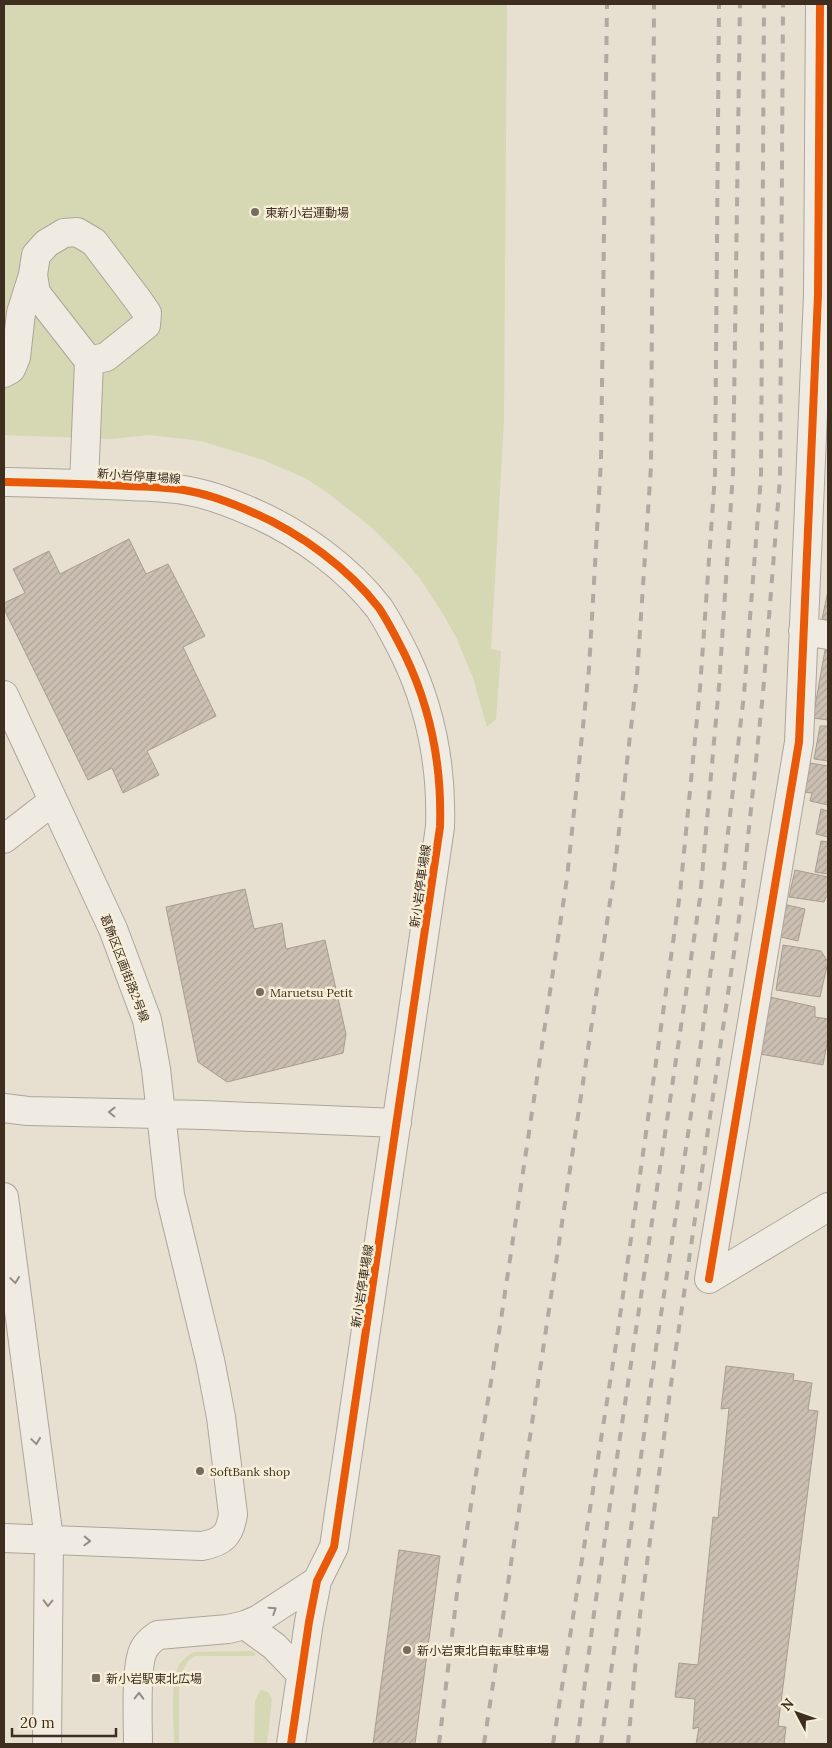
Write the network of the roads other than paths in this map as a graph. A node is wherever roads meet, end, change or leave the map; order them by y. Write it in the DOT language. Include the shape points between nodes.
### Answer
graph roads {
  1 [pos="820,4"];
  2 [pos="33,275"];
  3 [pos="823,296"];
  4 [pos="89,361"];
  5 [pos="4,373"];
  6 [pos="820,420"];
  7 [pos="4,482"];
  8 [pos="84,484"];
  9 [pos="816,633"];
  10 [pos="4,696"];
  11 [pos="53,801"];
  12 [pos="4,839"];
  13 [pos="4,1108"];
  14 [pos="160,1114"];
  15 [pos="397,1122"];
  16 [pos="4,1197"];
  17 [pos="828,1207"];
  18 [pos="4,1538"];
  19 [pos="49,1539"];
  20 [pos="317,1581"];
  21 [pos="245,1625"];
  22 [pos="301,1674"];
  23 [pos="47,1744"];
  24 [pos="138,1744"];
  25 [pos="291,1744"];
  1 -- 3 [label="street"];
  2 -- 4 [label="street" via="36,293"];
  2 -- 4 [label="street" via="36,255 47,243 64,233 77,232 94,242 147,313 146,325 106,356"];
  2 -- 5 [label="street" via="21,313 16,357 11,369"];
  3 -- 6 [label="street"];
  4 -- 8 [label="street"];
  6 -- 9 [label="street"];
  7 -- 8 [label="street, 新小岩停車場線"];
  8 -- 15 [label="street, 新小岩停車場線" via="190,491 269,519 295,533 345,573 378,608 394,631 428,714 436,748 441,802"];
  9 -- 17 [label="street" via="709,1279"];
  10 -- 11 [label="street, 葛飾区区画街路2号線"];
  11 -- 12 [label="street"];
  11 -- 14 [label="street, 葛飾区区画街路2号線" via="113,929 146,1020 156,1069"];
  14 -- 13 [label="street, one-way"];
  14 -- 15 [label="street"];
  19 -- 14 [label="street, 葛飾区区画街路2号線, one-way" via="202,1546 214,1544 227,1534 231,1526 233,1514 221,1417 170,1194"];
  15 -- 20 [label="street, 新小岩停車場線" via="334,1547"];
  16 -- 19 [label="street, one-way"];
  18 -- 19 [label="street"];
  19 -- 23 [label="street, one-way"];
  21 -- 20 [label="street, one-way"];
  20 -- 22 [label="street"];
  21 -- 22 [label="street" via="274,1646"];
  24 -- 21 [label="street, one-way" via="139,1664 150,1641 158,1636"];
  22 -- 25 [label="street"];
}
